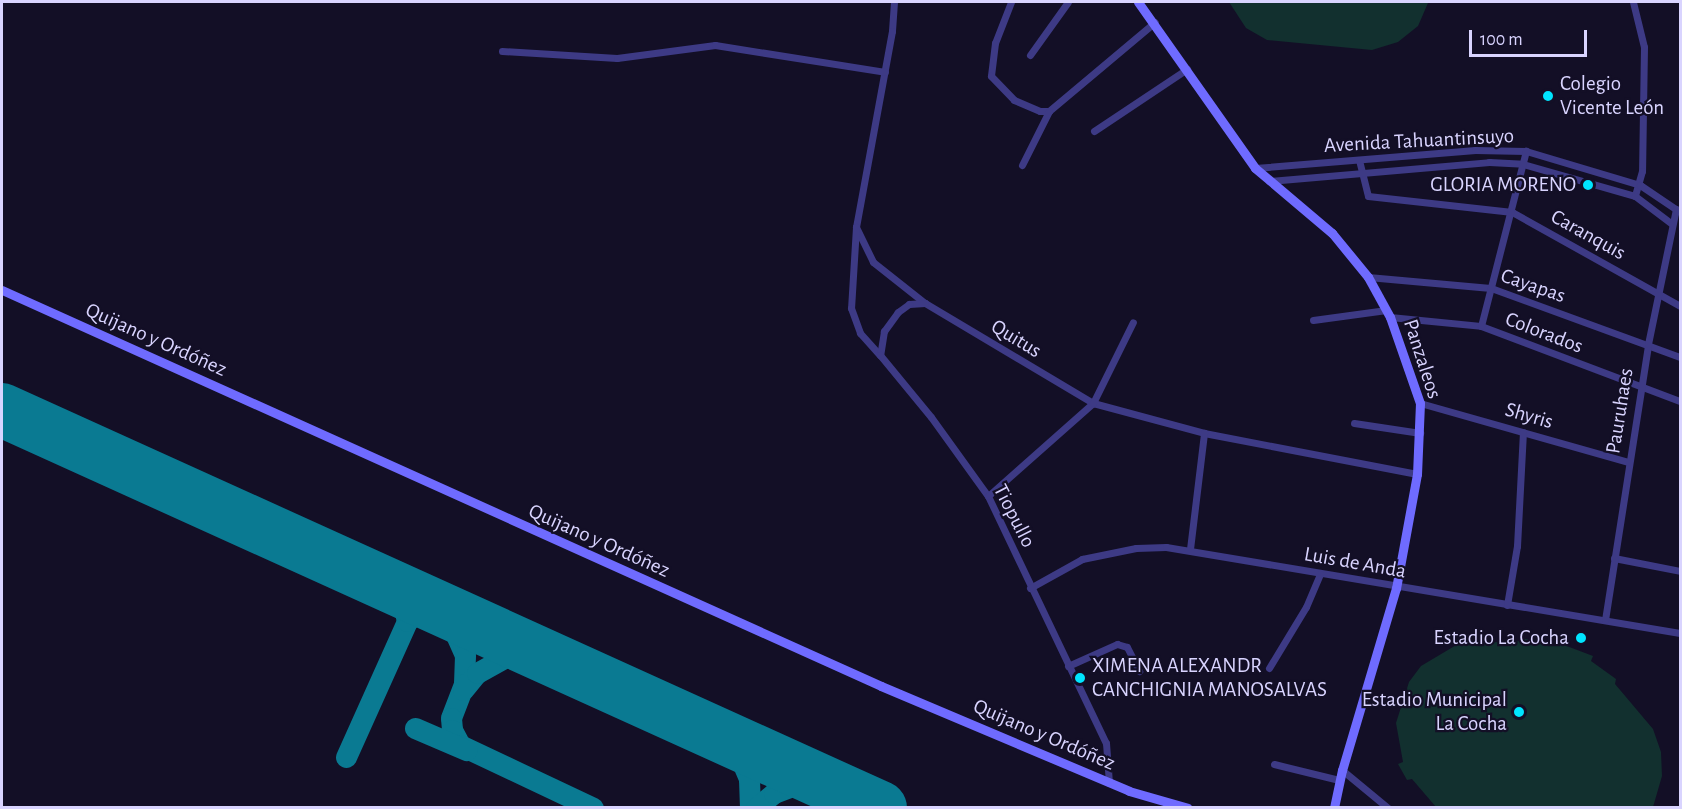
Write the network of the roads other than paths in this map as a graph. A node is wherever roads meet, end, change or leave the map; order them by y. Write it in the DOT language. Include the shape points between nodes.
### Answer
graph roads {
  1 [pos="894,2"];
  2 [pos="1011,2"];
  3 [pos="1068,2"];
  4 [pos="1138,2"];
  5 [pos="1633,2"];
  6 [pos="1155,22"];
  7 [pos="502,51"];
  8 [pos="1030,55"];
  9 [pos="1187,69"];
  10 [pos="885,72"];
  11 [pos="1048,111"];
  12 [pos="1094,131"];
  13 [pos="1526,151"];
  14 [pos="1359,160"];
  15 [pos="1523,164"];
  16 [pos="1022,165"];
  17 [pos="1255,168"];
  18 [pos="1362,172"];
  19 [pos="1269,181"];
  20 [pos="1640,185"];
  21 [pos="1635,196"];
  22 [pos="1678,210"];
  23 [pos="1512,212"];
  24 [pos="1672,224"];
  25 [pos="856,227"];
  26 [pos="1368,277"];
  27 [pos="1491,288"];
  28 [pos="2,290"];
  29 [pos="1658,293"];
  30 [pos="925,303"];
  31 [pos="1680,306"];
  32 [pos="1388,314"];
  33 [pos="1313,320"];
  34 [pos="1133,322"];
  35 [pos="1481,326"];
  36 [pos="1648,344"];
  37 [pos="880,355"];
  38 [pos="1680,357"];
  39 [pos="1641,388"];
  40 [pos="1680,401"];
  41 [pos="1093,403"];
  42 [pos="1420,403"];
  43 [pos="1354,423"];
  44 [pos="1523,432"];
  45 [pos="1204,433"];
  46 [pos="1420,433"];
  47 [pos="1628,462"];
  48 [pos="1417,474"];
  49 [pos="988,496"];
  50 [pos="1190,549"];
  51 [pos="1614,558"];
  52 [pos="1680,571"];
  53 [pos="1320,574"];
  54 [pos="1030,588"];
  55 [pos="1396,588"];
  56 [pos="1507,605"];
  57 [pos="1605,620"];
  58 [pos="1680,633"];
  59 [pos="1068,666"];
  60 [pos="1269,668"];
  61 [pos="1139,671"];
  62 [pos="1274,764"];
  63 [pos="1342,770"];
  64 [pos="1339,780"];
  65 [pos="1109,783"];
  66 [pos="1188,807"];
  67 [pos="1334,807"];
  68 [pos="1388,807"];
  1 -- 10 [label="street"];
  2 -- 11 [label="street" via="995,43 991,76 1014,100"];
  3 -- 8 [label="street"];
  4 -- 6 [label="street, Panzaleos"];
  5 -- 20 [label="street" via="1644,47"];
  6 -- 9 [label="street, Panzaleos"];
  6 -- 11 [label="street"];
  7 -- 10 [label="street" via="617,58 716,45"];
  9 -- 12 [label="street"];
  9 -- 17 [label="street, Panzaleos"];
  10 -- 25 [label="street"];
  11 -- 16 [label="street"];
  13 -- 14 [label="street, Avenida Tahuantinsuyo" via="1475,150"];
  13 -- 15 [label="street"];
  13 -- 20 [label="street, Avenida Tahuantinsuyo"];
  14 -- 17 [label="street, Avenida Tahuantinsuyo"];
  14 -- 18 [label="street, Caranquis"];
  15 -- 18 [label="street, Avenida Tahuantinsuyo" via="1489,162"];
  15 -- 21 [label="street, Avenida Tahuantinsuyo"];
  15 -- 23 [label="street"];
  17 -- 19 [label="street, Panzaleos"];
  18 -- 19 [label="street, Avenida Tahuantinsuyo"];
  18 -- 23 [label="street, Caranquis" via="1368,196"];
  19 -- 26 [label="street, Panzaleos" via="1332,233"];
  20 -- 21 [label="street"];
  20 -- 22 [label="street, Avenida Tahuantinsuyo"];
  21 -- 24 [label="street, Avenida Tahuantinsuyo"];
  22 -- 24 [label="street, Pauruhaes"];
  23 -- 27 [label="street"];
  23 -- 29 [label="street, Caranquis"];
  24 -- 29 [label="street, Pauruhaes"];
  25 -- 30 [label="street, Quitus" via="873,262"];
  25 -- 37 [label="street, Tiopullo" via="851,308 860,333"];
  26 -- 27 [label="street, Cayapas"];
  26 -- 32 [label="street, Panzaleos"];
  27 -- 35 [label="street"];
  27 -- 36 [label="street, Cayapas"];
  28 -- 65 [label="street, Quijano y Ordóñez" via="566,546"];
  29 -- 31 [label="street, Caranquis"];
  29 -- 36 [label="street, Pauruhaes"];
  30 -- 37 [label="street" via="909,304 898,312 884,331"];
  30 -- 41 [label="street, Quitus"];
  32 -- 33 [label="street, Colorados"];
  32 -- 35 [label="street, Colorados"];
  32 -- 42 [label="street, Panzaleos"];
  34 -- 41 [label="street"];
  35 -- 39 [label="street, Colorados"];
  36 -- 38 [label="street, Cayapas"];
  36 -- 39 [label="street, Pauruhaes"];
  37 -- 49 [label="street, Tiopullo" via="932,417"];
  39 -- 40 [label="street, Colorados"];
  39 -- 47 [label="street, Pauruhaes"];
  41 -- 45 [label="street, Quitus"];
  41 -- 49 [label="street"];
  42 -- 44 [label="street, Shyris"];
  42 -- 46 [label="street, Panzaleos"];
  43 -- 46 [label="street"];
  44 -- 47 [label="street, Shyris"];
  44 -- 56 [label="street" via="1517,546"];
  45 -- 48 [label="street, Quitus"];
  45 -- 50 [label="street"];
  46 -- 48 [label="street, Panzaleos"];
  47 -- 51 [label="street, Pauruhaes"];
  48 -- 55 [label="street, Panzaleos"];
  49 -- 54 [label="street, Tiopullo"];
  50 -- 53 [label="street, Luis de Anda"];
  50 -- 54 [label="street, Luis de Anda" via="1136,548 1105,553 1082,559"];
  51 -- 52 [label="street"];
  51 -- 57 [label="street, Pauruhaes"];
  53 -- 55 [label="street, Luis de Anda"];
  53 -- 60 [label="street" via="1289,638"];
  54 -- 59 [label="street, Tiopullo"];
  55 -- 56 [label="street, Luis de Anda"];
  55 -- 63 [label="street, Panzaleos"];
  56 -- 57 [label="street, Luis de Anda"];
  57 -- 58 [label="street, Luis de Anda"];
  59 -- 61 [label="street" via="1117,644 1127,647"];
  59 -- 65 [label="street, Tiopullo" via="1106,744"];
  62 -- 64 [label="street"];
  63 -- 64 [label="street, Panzaleos"];
  63 -- 68 [label="street"];
  64 -- 67 [label="street, Panzaleos"];
  65 -- 66 [label="street, Quijano y Ordóñez" via="1151,799"];
}
